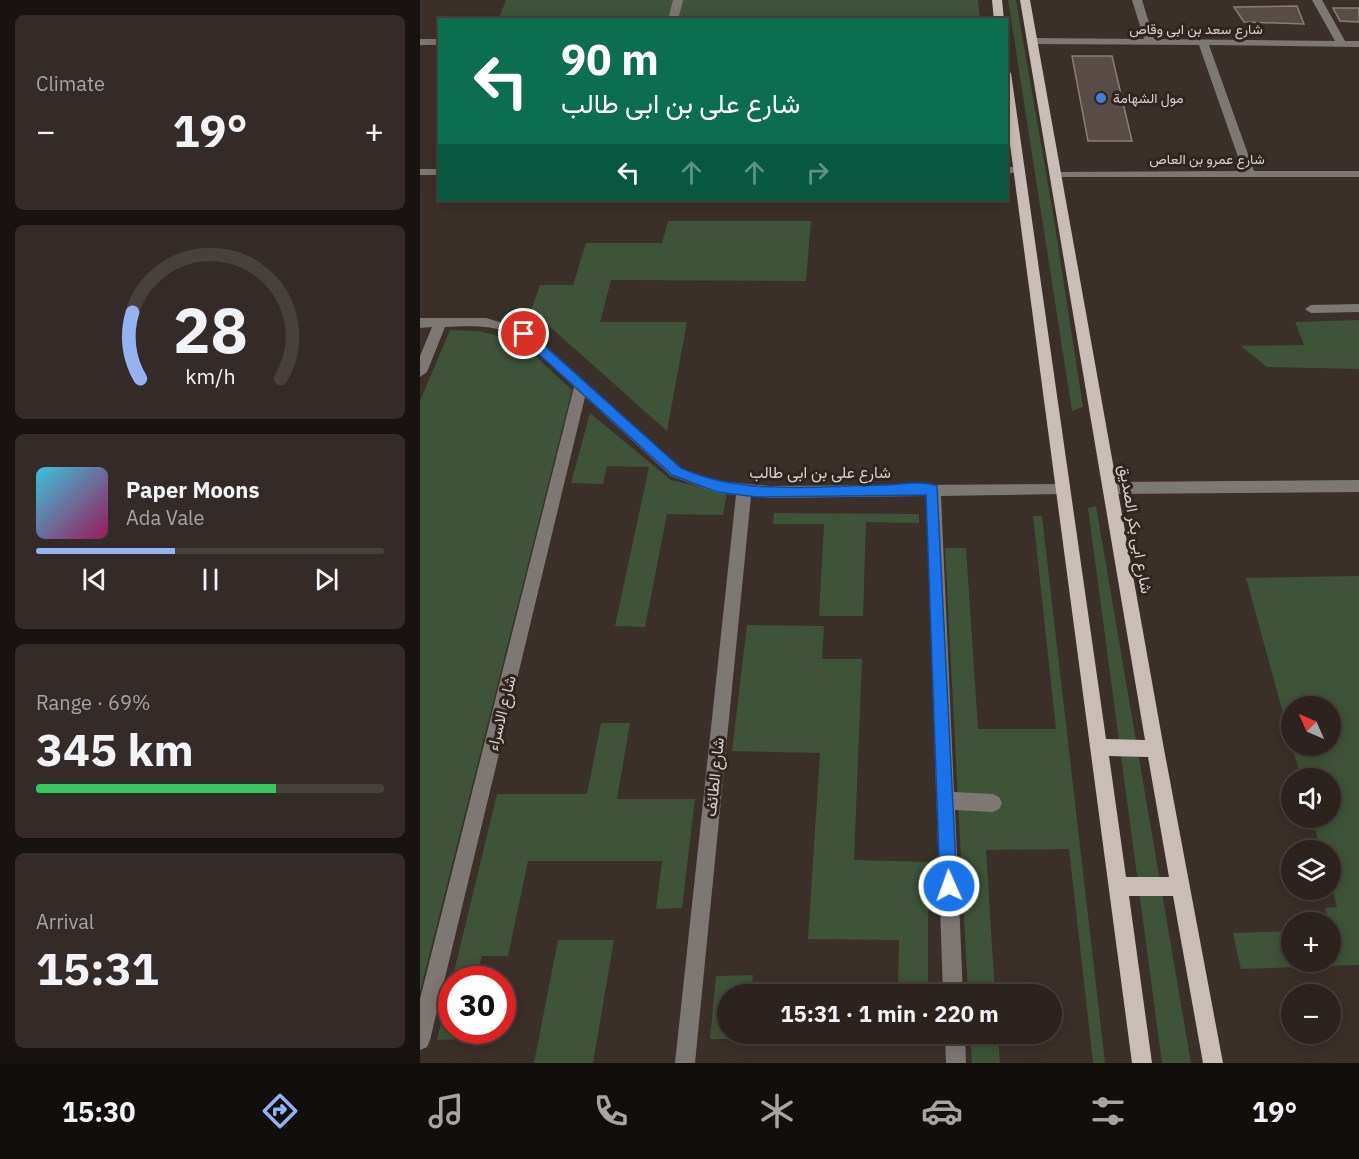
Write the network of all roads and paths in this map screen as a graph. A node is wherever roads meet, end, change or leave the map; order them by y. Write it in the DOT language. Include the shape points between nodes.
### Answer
graph roads {
  1 [pos="678,0"];
  2 [pos="997,0"];
  3 [pos="1025,0"];
  4 [pos="1137,0"];
  5 [pos="1317,0"];
  6 [pos="674,18"];
  7 [pos="999,18"];
  8 [pos="1033,41"];
  9 [pos="420,42"];
  10 [pos="438,42"];
  11 [pos="1149,42"];
  12 [pos="1203,42"];
  13 [pos="1341,44"];
  14 [pos="1359,44"];
  15 [pos="1008,100"];
  16 [pos="1013,170"];
  17 [pos="420,172"];
  18 [pos="438,172"];
  19 [pos="1250,174"];
  20 [pos="1359,174"];
  21 [pos="1056,175"];
  22 [pos="1359,308"];
  23 [pos="1311,309"];
  24 [pos="420,323"];
  25 [pos="440,323"];
  26 [pos="420,372"];
  27 [pos="581,386"];
  28 [pos="1359,486"];
  29 [pos="1063,488"];
  30 [pos="1111,488"];
  31 [pos="933,490"];
  32 [pos="744,491"];
  33 [pos="1098,747"];
  34 [pos="1155,749"];
  35 [pos="945,800"];
  36 [pos="993,803"];
  37 [pos="1182,886"];
  38 [pos="1118,887"];
  39 [pos="953,984"];
  40 [pos="420,1040"];
  41 [pos="955,1044"];
  42 [pos="685,1063"];
  43 [pos="956,1063"];
  44 [pos="1142,1063"];
  45 [pos="1213,1063"];
  1 -- 6 [label="street"];
  2 -- 7 [label="main road"];
  3 -- 8 [label="main road, شارع ابى بكر الصديق"];
  4 -- 11 [label="street"];
  5 -- 13 [label="street"];
  8 -- 11 [label="street, شارع سعد بن ابى وقاص"];
  8 -- 21 [label="main road, شارع ابى بكر الصديق"];
  9 -- 10 [label="street"];
  11 -- 12 [label="street, شارع سعد بن ابى وقاص"];
  12 -- 13 [label="street, شارع سعد بن ابى وقاص"];
  12 -- 19 [label="street"];
  13 -- 14 [label="street, شارع سعد بن ابى وقاص"];
  15 -- 16 [label="main road"];
  16 -- 29 [label="main road"];
  17 -- 18 [label="street"];
  19 -- 20 [label="street, شارع عمرو بن العاص"];
  19 -- 21 [label="street, شارع عمرو بن العاص"];
  21 -- 30 [label="main road, شارع ابى بكر الصديق"];
  22 -- 23 [label="street"];
  24 -- 25 [label="street, شارع على بن ابى طالب"];
  25 -- 26 [label="street"];
  25 -- 27 [label="street, شارع على بن ابى طالب" via="483,322 514,328 533,340"];
  27 -- 32 [label="street, شارع على بن ابى طالب" via="676,472 717,487"];
  27 -- 40 [label="street, شارع الاسراء"];
  28 -- 30 [label="street"];
  29 -- 31 [label="street, شارع على بن ابى طالب"];
  29 -- 33 [label="main road"];
  30 -- 34 [label="main road, شارع ابى بكر الصديق"];
  31 -- 32 [label="street, شارع على بن ابى طالب"];
  31 -- 35 [label="street"];
  32 -- 42 [label="street, شارع الطائف"];
  33 -- 34 [label="main road"];
  33 -- 38 [label="main road"];
  34 -- 37 [label="main road, شارع ابى بكر الصديق"];
  35 -- 36 [label="street"];
  35 -- 39 [label="street"];
  37 -- 38 [label="main road"];
  37 -- 45 [label="main road, شارع ابى بكر الصديق"];
  38 -- 44 [label="main road"];
  41 -- 43 [label="street"];
}
